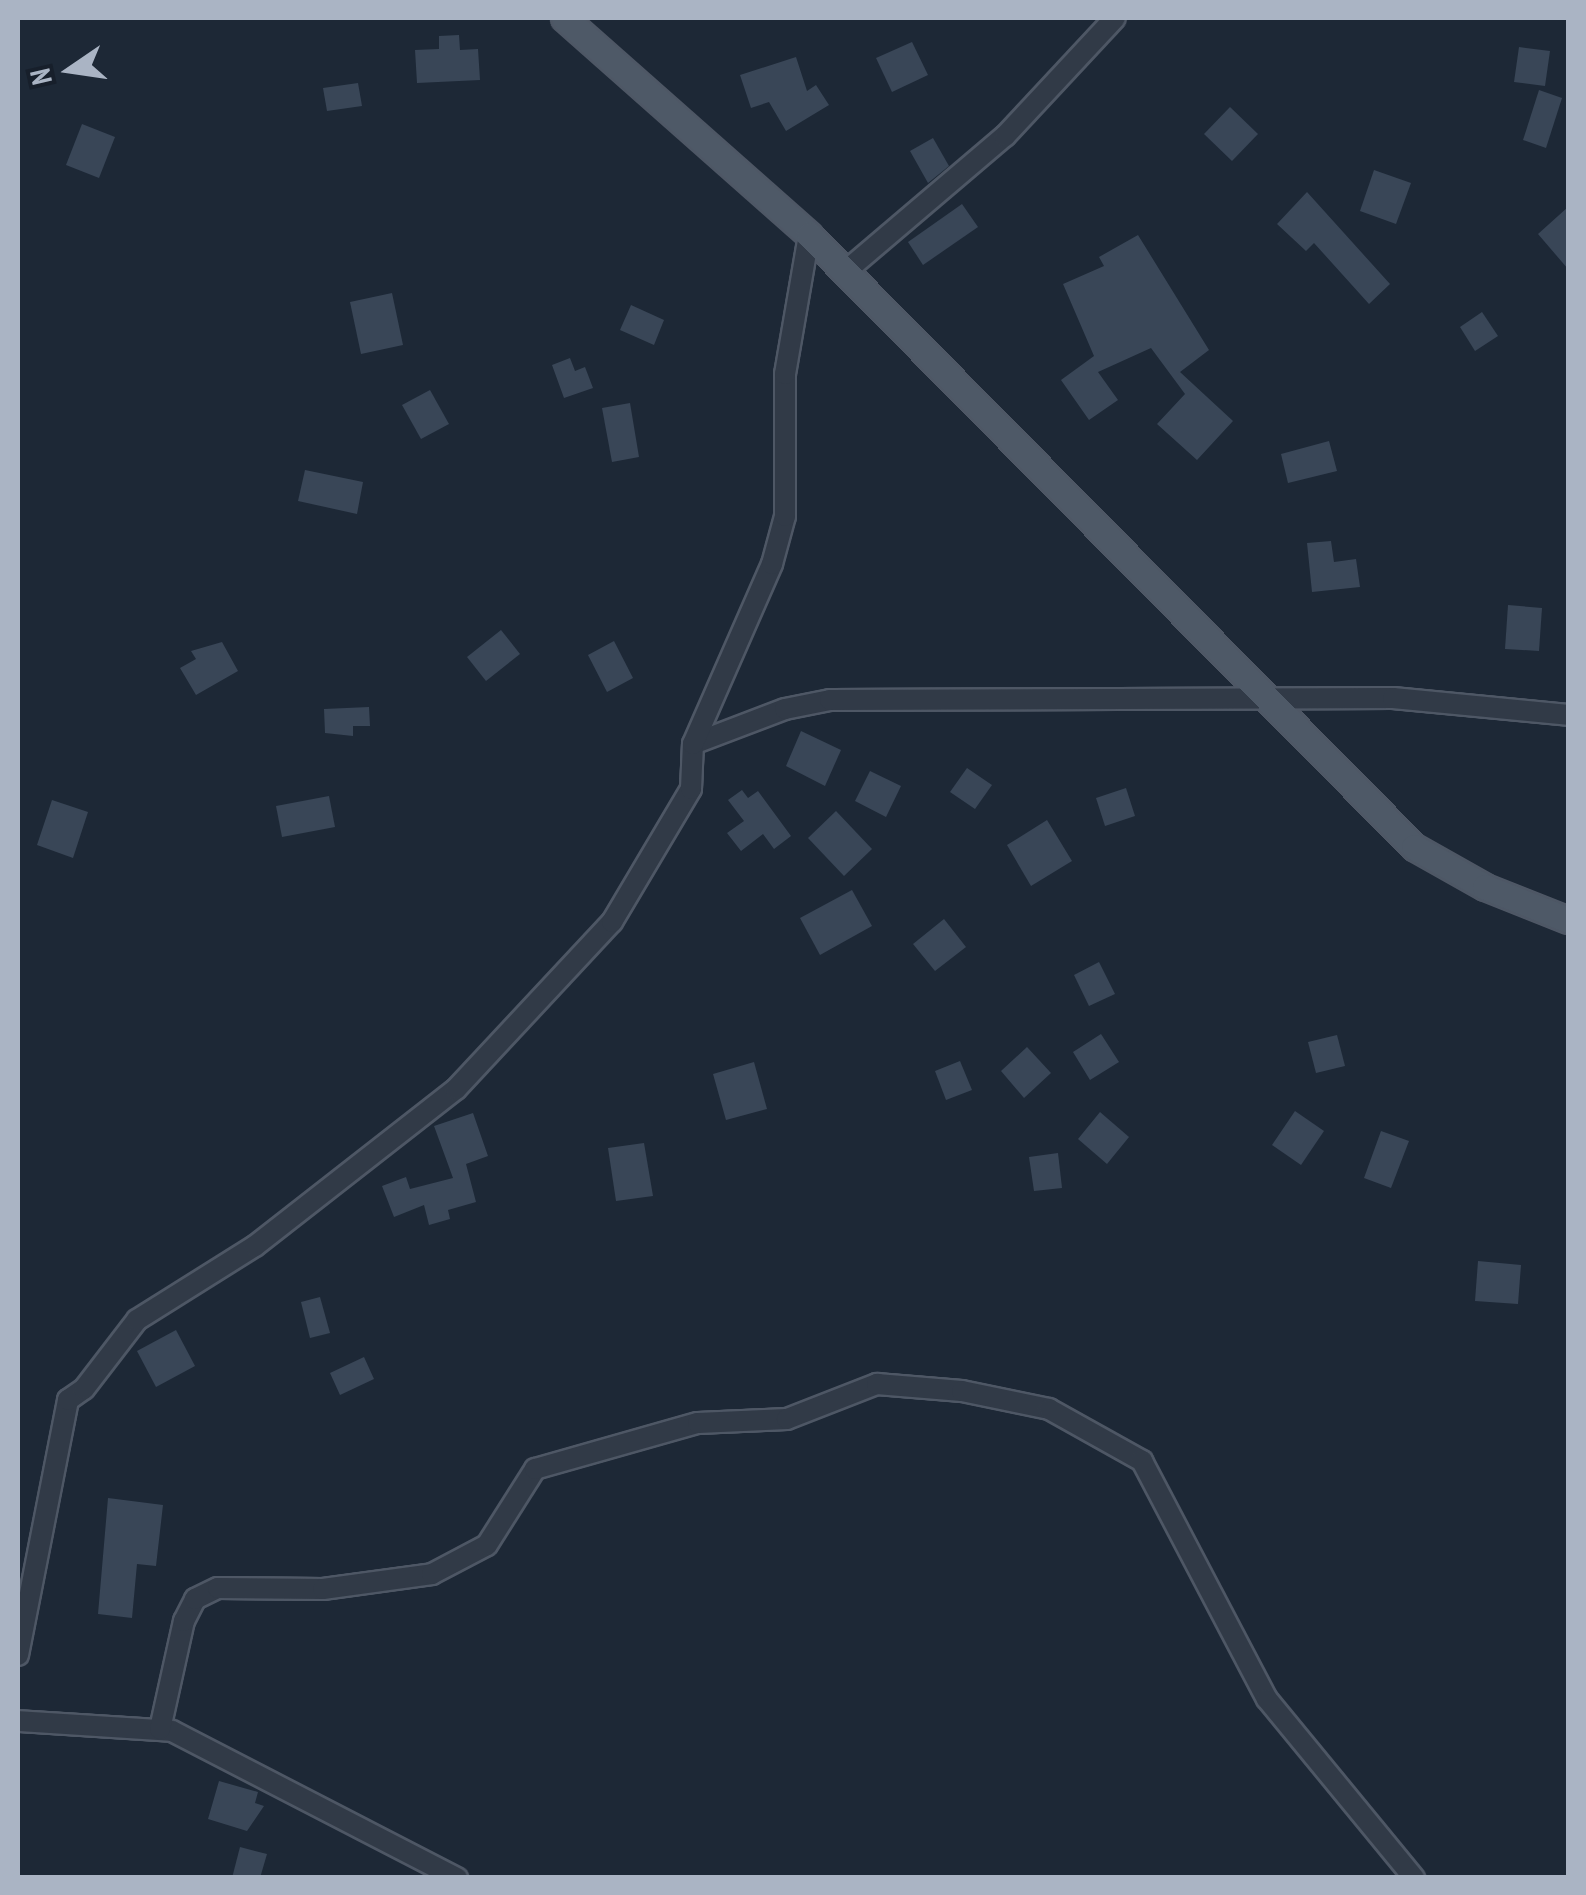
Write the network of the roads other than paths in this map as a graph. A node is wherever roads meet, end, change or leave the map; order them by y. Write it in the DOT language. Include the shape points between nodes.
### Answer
graph roads {
  1 [pos="564,18"];
  2 [pos="1115,18"];
  3 [pos="809,235"];
  4 [pos="845,272"];
  5 [pos="1264,698"];
  6 [pos="1568,715"];
  7 [pos="692,744"];
  8 [pos="1568,920"];
  9 [pos="18,1655"];
  10 [pos="18,1722"];
  11 [pos="160,1729"];
  12 [pos="457,1878"];
  13 [pos="1414,1878"];
  1 -- 3 [label="main road"];
  2 -- 4 [label="street" via="1005,136"];
  3 -- 4 [label="main road"];
  3 -- 7 [label="street" via="785,374 785,516 772,564"];
  4 -- 5 [label="main road"];
  5 -- 6 [label="street" via="1393,698"];
  5 -- 7 [label="street" via="830,700 785,708"];
  5 -- 8 [label="main road" via="1414,847 1485,887"];
  7 -- 9 [label="street" via="691,789 612,922 456,1089 256,1246 138,1320 68,1400"];
  10 -- 11 [label="street"];
  11 -- 12 [label="street"];
  11 -- 13 [label="street" via="184,1621 196,1600 218,1588 323,1589 432,1574 487,1544 535,1470 698,1423 786,1419 877,1384 962,1391 1049,1409 1142,1461 1267,1699"];
}
